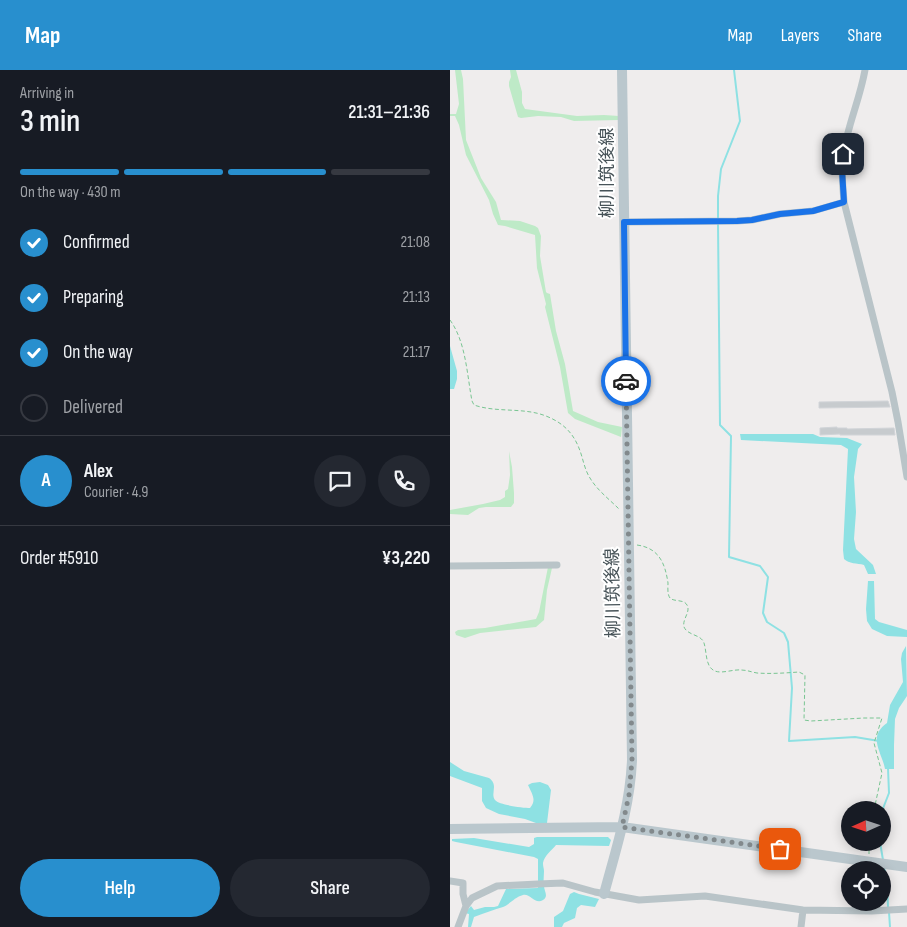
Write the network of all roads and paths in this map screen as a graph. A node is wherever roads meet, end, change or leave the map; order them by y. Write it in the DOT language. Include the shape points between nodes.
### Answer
graph roads {
  1 [pos="622,70"];
  2 [pos="865,70"];
  3 [pos="844,202"];
  4 [pos="624,222"];
  5 [pos="450,320"];
  6 [pos="907,477"];
  7 [pos="628,518"];
  8 [pos="629,544"];
  9 [pos="557,565"];
  10 [pos="450,566"];
  11 [pos="876,801"];
  12 [pos="622,827"];
  13 [pos="450,829"];
  14 [pos="849,861"];
  15 [pos="891,866"];
  16 [pos="907,867"];
  17 [pos="450,881"];
  18 [pos="604,894"];
  19 [pos="466,906"];
  20 [pos="907,909"];
  21 [pos="803,910"];
  22 [pos="891,910"];
  23 [pos="841,911"];
  24 [pos="458,927"];
  25 [pos="801,927"];
  1 -- 4 [label="main road, 柳川筑後線"];
  2 -- 3 [label="street" via="843,154"];
  3 -- 4 [label="street" via="813,211 752,220"];
  3 -- 6 [label="street" via="892,392"];
  4 -- 7 [label="main road, 柳川筑後線"];
  5 -- 7 [label="path" via="456,328 474,405 526,410 561,423 579,448 590,480"];
  7 -- 8 [label="main road, 柳川筑後線"];
  8 -- 11 [label="path" via="647,546 662,560 668,593 672,599 687,605 685,628 702,639 707,660 716,672 742,670 799,672 805,675 804,720 882,718 874,744 882,774"];
  8 -- 12 [label="main road, 柳川筑後線" via="632,755 629,795"];
  9 -- 10 [label="street"];
  12 -- 13 [label="main road"];
  12 -- 14 [label="main road"];
  12 -- 18 [label="main road, 柳川筑後線"];
  15 -- 16 [label="main road"];
  17 -- 19 [label="street" via="463,883"];
  18 -- 19 [label="street" via="562,883 497,886 472,898"];
  18 -- 21 [label="street" via="639,900 705,896"];
  19 -- 24 [label="street"];
  20 -- 22 [label="street"];
  21 -- 23 [label="street"];
  21 -- 25 [label="street"];
}
